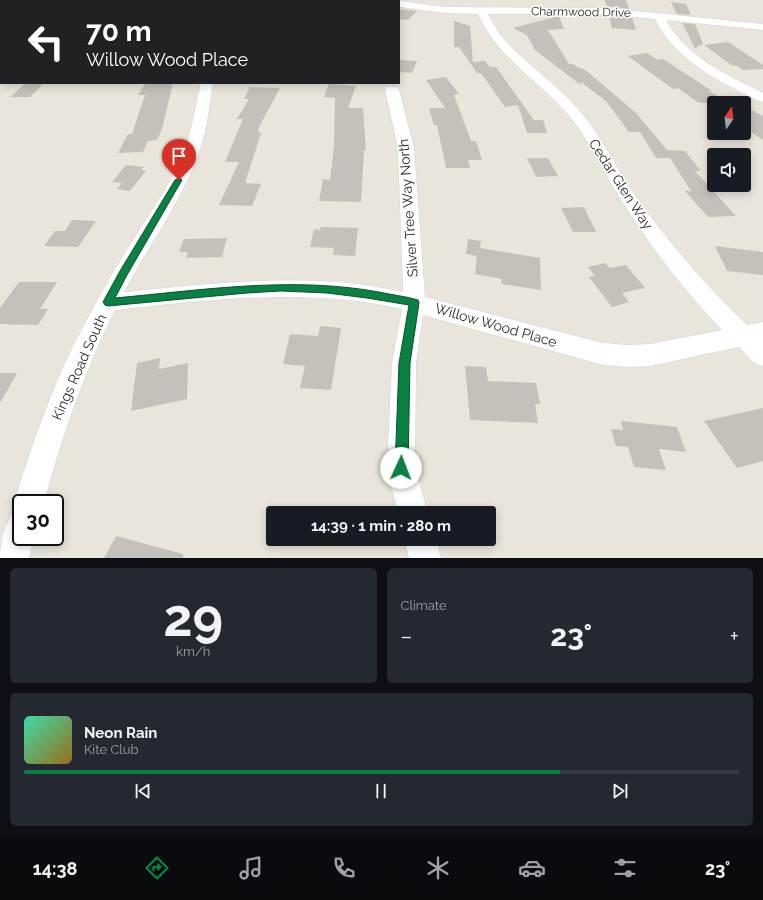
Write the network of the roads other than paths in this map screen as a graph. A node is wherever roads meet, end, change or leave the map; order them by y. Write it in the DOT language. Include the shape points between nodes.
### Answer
graph roads {
  1 [pos="400,4"];
  2 [pos="482,11"];
  3 [pos="658,16"];
  4 [pos="763,27"];
  5 [pos="207,84"];
  6 [pos="392,90"];
  7 [pos="763,98"];
  8 [pos="108,302"];
  9 [pos="414,303"];
  10 [pos="753,334"];
  11 [pos="763,355"];
  12 [pos="31,494"];
  13 [pos="411,506"];
  14 [pos="16,546"];
  15 [pos="422,546"];
  16 [pos="13,558"];
  17 [pos="425,558"];
  1 -- 2 [label="street, Charmwood Drive" via="446,10"];
  2 -- 3 [label="street, Charmwood Drive" via="588,10"];
  2 -- 10 [label="street, Cedar Glen Way" via="499,41 554,91 580,120 637,211 676,265 710,303"];
  3 -- 4 [label="street, Charmwood Drive"];
  3 -- 7 [label="street" via="671,36 698,62"];
  5 -- 8 [label="street, Kings Road South" via="190,157"];
  6 -- 9 [label="street, Silver Tree Way North" via="406,148"];
  8 -- 9 [label="street, Willow Wood Place" via="281,288 327,289"];
  8 -- 12 [label="street, Kings Road South" via="67,388"];
  9 -- 10 [label="street, Willow Wood Place" via="604,354 650,355"];
  9 -- 13 [label="street, Silver Tree Way North" via="404,363 401,468"];
  10 -- 11 [label="street, Cedar Glen Way"];
  14 -- 16 [label="street"];
  15 -- 17 [label="street"];
}
